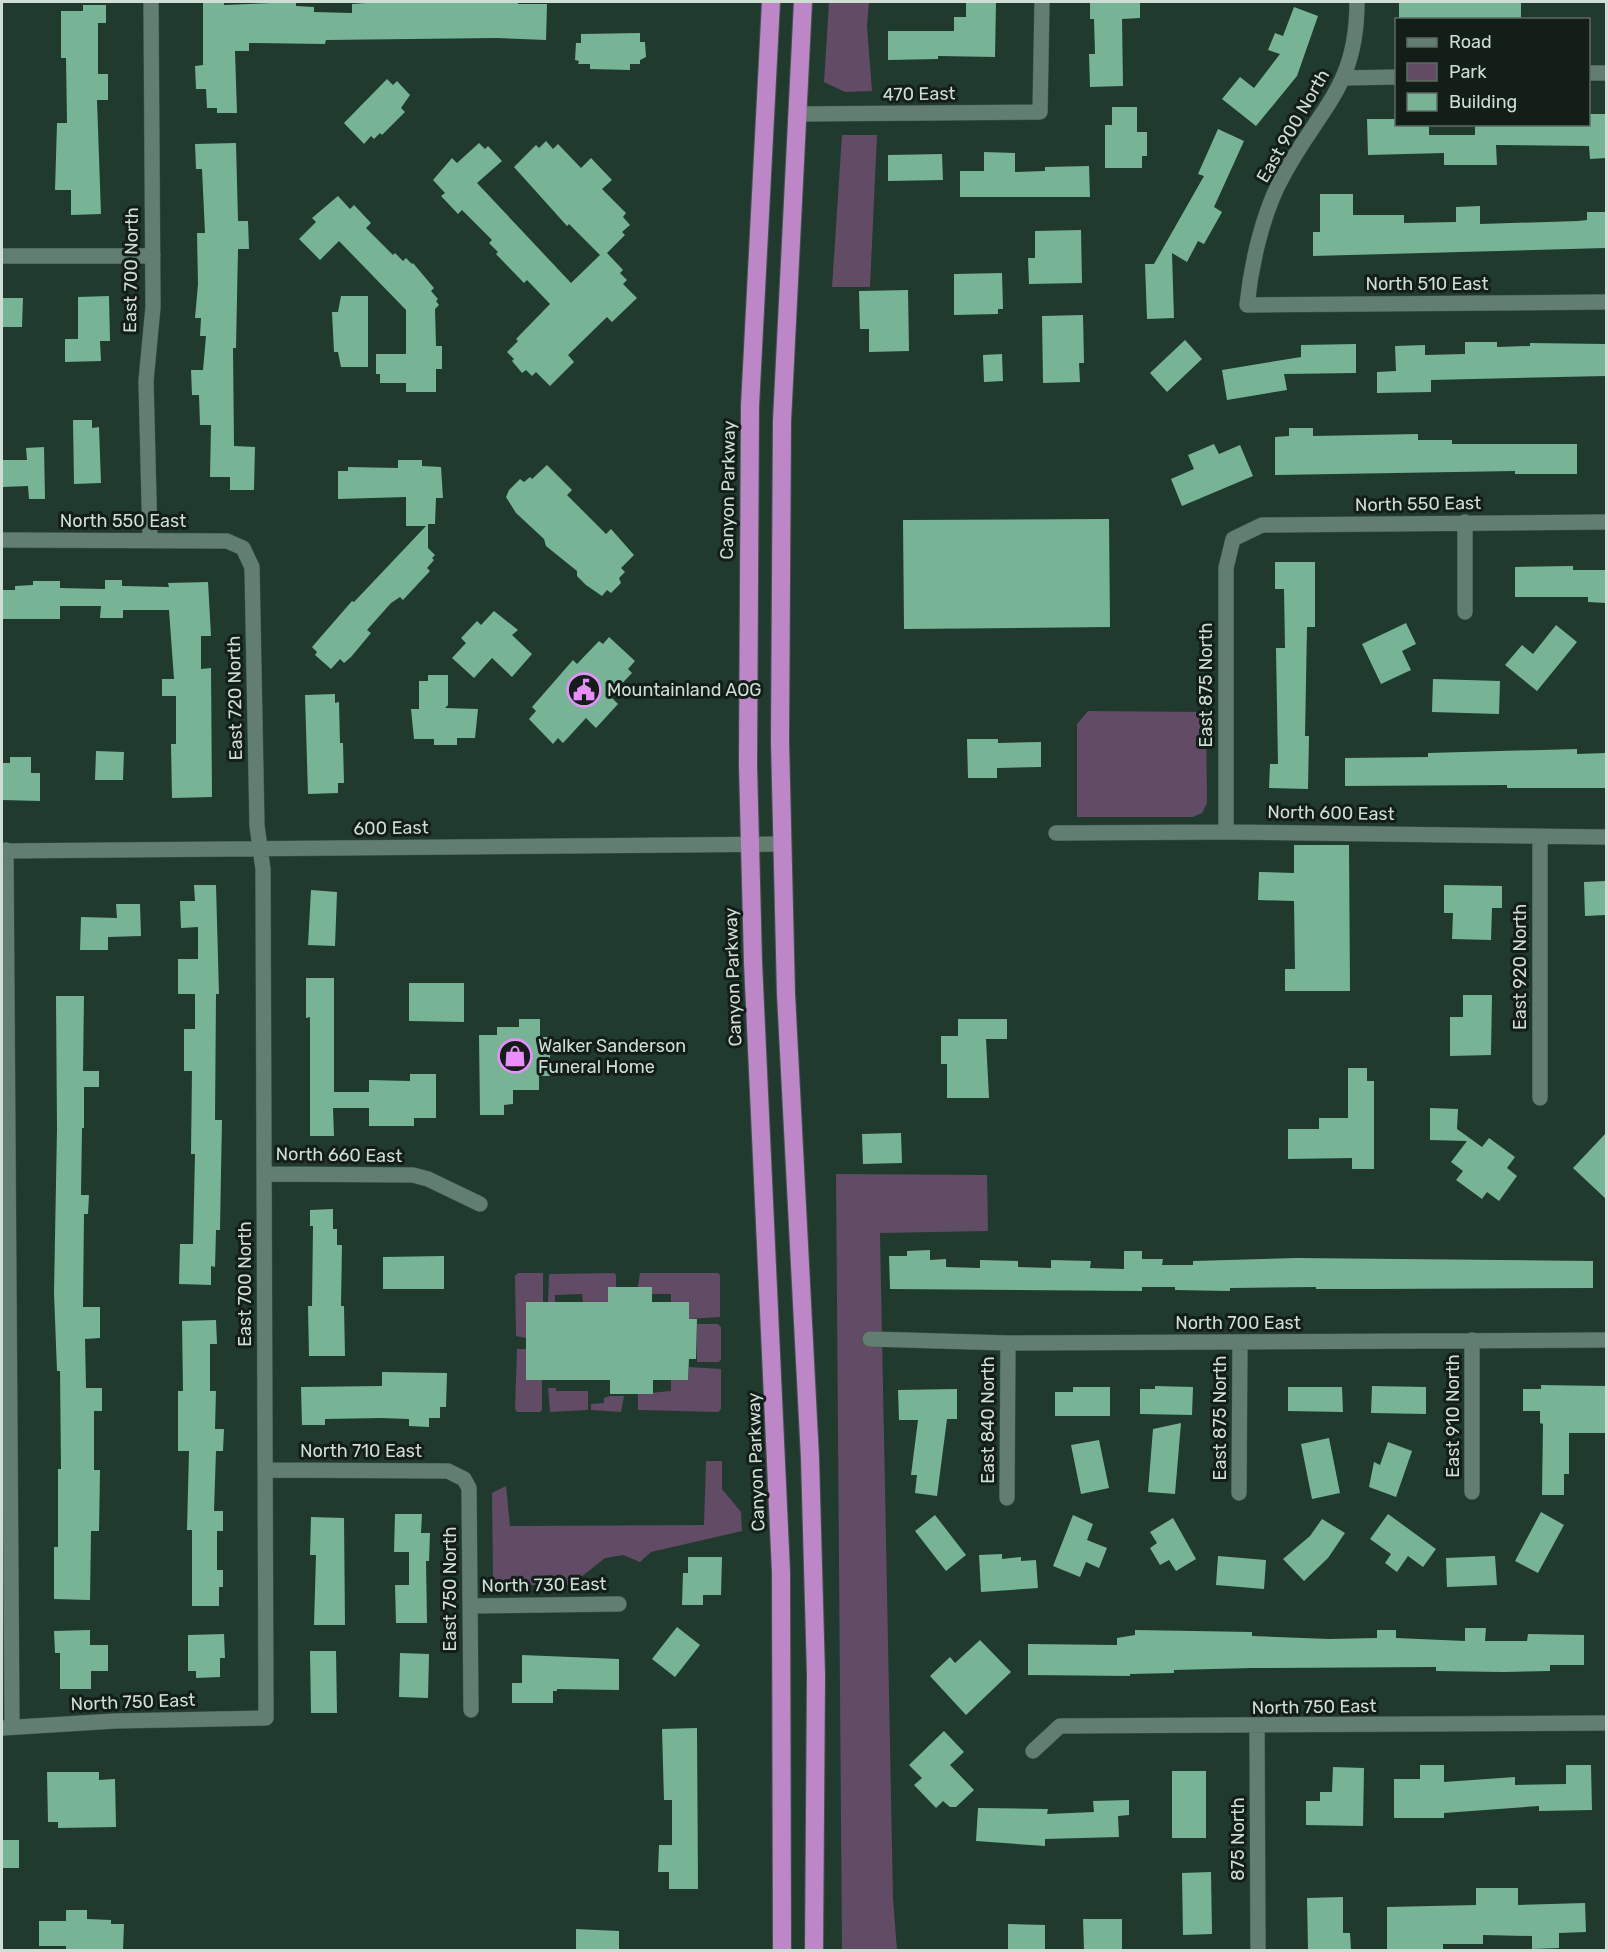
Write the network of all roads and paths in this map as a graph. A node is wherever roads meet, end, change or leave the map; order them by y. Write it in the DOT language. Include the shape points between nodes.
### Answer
graph roads {
  1 [pos="151,2"];
  2 [pos="771,2"];
  3 [pos="803,2"];
  4 [pos="1042,2"];
  5 [pos="1357,2"];
  6 [pos="1590,73"];
  7 [pos="1606,73"];
  8 [pos="1395,77"];
  9 [pos="1344,78"];
  10 [pos="798,114"];
  11 [pos="2,256"];
  12 [pos="153,256"];
  13 [pos="1606,302"];
  14 [pos="1247,305"];
  15 [pos="1465,522"];
  16 [pos="1606,522"];
  17 [pos="1233,539"];
  18 [pos="2,540"];
  19 [pos="150,540"];
  20 [pos="243,548"];
  21 [pos="1465,612"];
  22 [pos="1226,832"];
  23 [pos="1056,833"];
  24 [pos="1540,837"];
  25 [pos="1606,837"];
  26 [pos="781,844"];
  27 [pos="749,845"];
  28 [pos="4,850"];
  29 [pos="260,850"];
  30 [pos="1540,1098"];
  31 [pos="264,1174"];
  32 [pos="480,1204"];
  33 [pos="870,1339"];
  34 [pos="1473,1340"];
  35 [pos="1606,1340"];
  36 [pos="1240,1342"];
  37 [pos="1008,1343"];
  38 [pos="266,1470"];
  39 [pos="456,1474"];
  40 [pos="1473,1492"];
  41 [pos="1239,1493"];
  42 [pos="1007,1498"];
  43 [pos="620,1604"];
  44 [pos="470,1606"];
  45 [pos="471,1710"];
  46 [pos="266,1718"];
  47 [pos="1606,1723"];
  48 [pos="1257,1727"];
  49 [pos="7,1728"];
  50 [pos="1033,1751"];
  51 [pos="782,1950"];
  52 [pos="814,1950"];
  53 [pos="1258,1950"];
  1 -- 12 [label="street, East 700 North"];
  2 -- 27 [label="highway, Canyon Parkway" via="750,406"];
  3 -- 10 [label="highway"];
  4 -- 10 [label="street, 470 East" via="1040,112"];
  5 -- 9 [label="street, East 900 North" via="1353,52"];
  6 -- 7 [label="street"];
  8 -- 9 [label="street"];
  9 -- 14 [label="street, East 900 North" via="1282,177 1250,278"];
  10 -- 26 [label="highway" via="781,467"];
  11 -- 12 [label="street"];
  12 -- 19 [label="street, East 700 North" via="146,381"];
  13 -- 14 [label="street, North 510 East"];
  15 -- 16 [label="street, North 550 East"];
  15 -- 17 [label="street, North 550 East" via="1262,525"];
  15 -- 21 [label="street"];
  17 -- 22 [label="street, East 875 North" via="1226,568"];
  18 -- 19 [label="street, North 550 East"];
  19 -- 20 [label="street, North 550 East" via="227,541"];
  20 -- 29 [label="street, East 720 North" via="252,567"];
  22 -- 23 [label="street, North 600 East"];
  22 -- 24 [label="street, North 600 East"];
  24 -- 25 [label="street, North 600 East"];
  24 -- 30 [label="street, East 920 North"];
  26 -- 27 [label="street, 600 East"];
  26 -- 52 [label="highway" via="811,1492 816,1687"];
  27 -- 29 [label="street, 600 East"];
  27 -- 51 [label="highway, Canyon Parkway" via="781,1561"];
  28 -- 29 [label="street, 600 East"];
  28 -- 49 [label="street"];
  29 -- 31 [label="street, East 700 North"];
  31 -- 32 [label="street, North 660 East" via="413,1176 428,1179"];
  31 -- 38 [label="street, East 700 North"];
  33 -- 37 [label="street, North 700 East"];
  34 -- 35 [label="street, North 700 East"];
  34 -- 36 [label="street, North 700 East"];
  34 -- 40 [label="street, East 910 North"];
  36 -- 37 [label="street, North 700 East"];
  36 -- 41 [label="street, East 875 North"];
  37 -- 42 [label="street, East 840 North"];
  38 -- 39 [label="street, North 710 East"];
  38 -- 46 [label="street, East 700 North"];
  39 -- 44 [label="street, East 750 North" via="469,1488"];
  43 -- 44 [label="street, North 730 East"];
  44 -- 45 [label="street, East 750 North"];
  46 -- 49 [label="street, North 750 East"];
  47 -- 48 [label="street, North 750 East"];
  48 -- 50 [label="street, North 750 East" via="1060,1726"];
  48 -- 53 [label="street, 875 North"];
}
